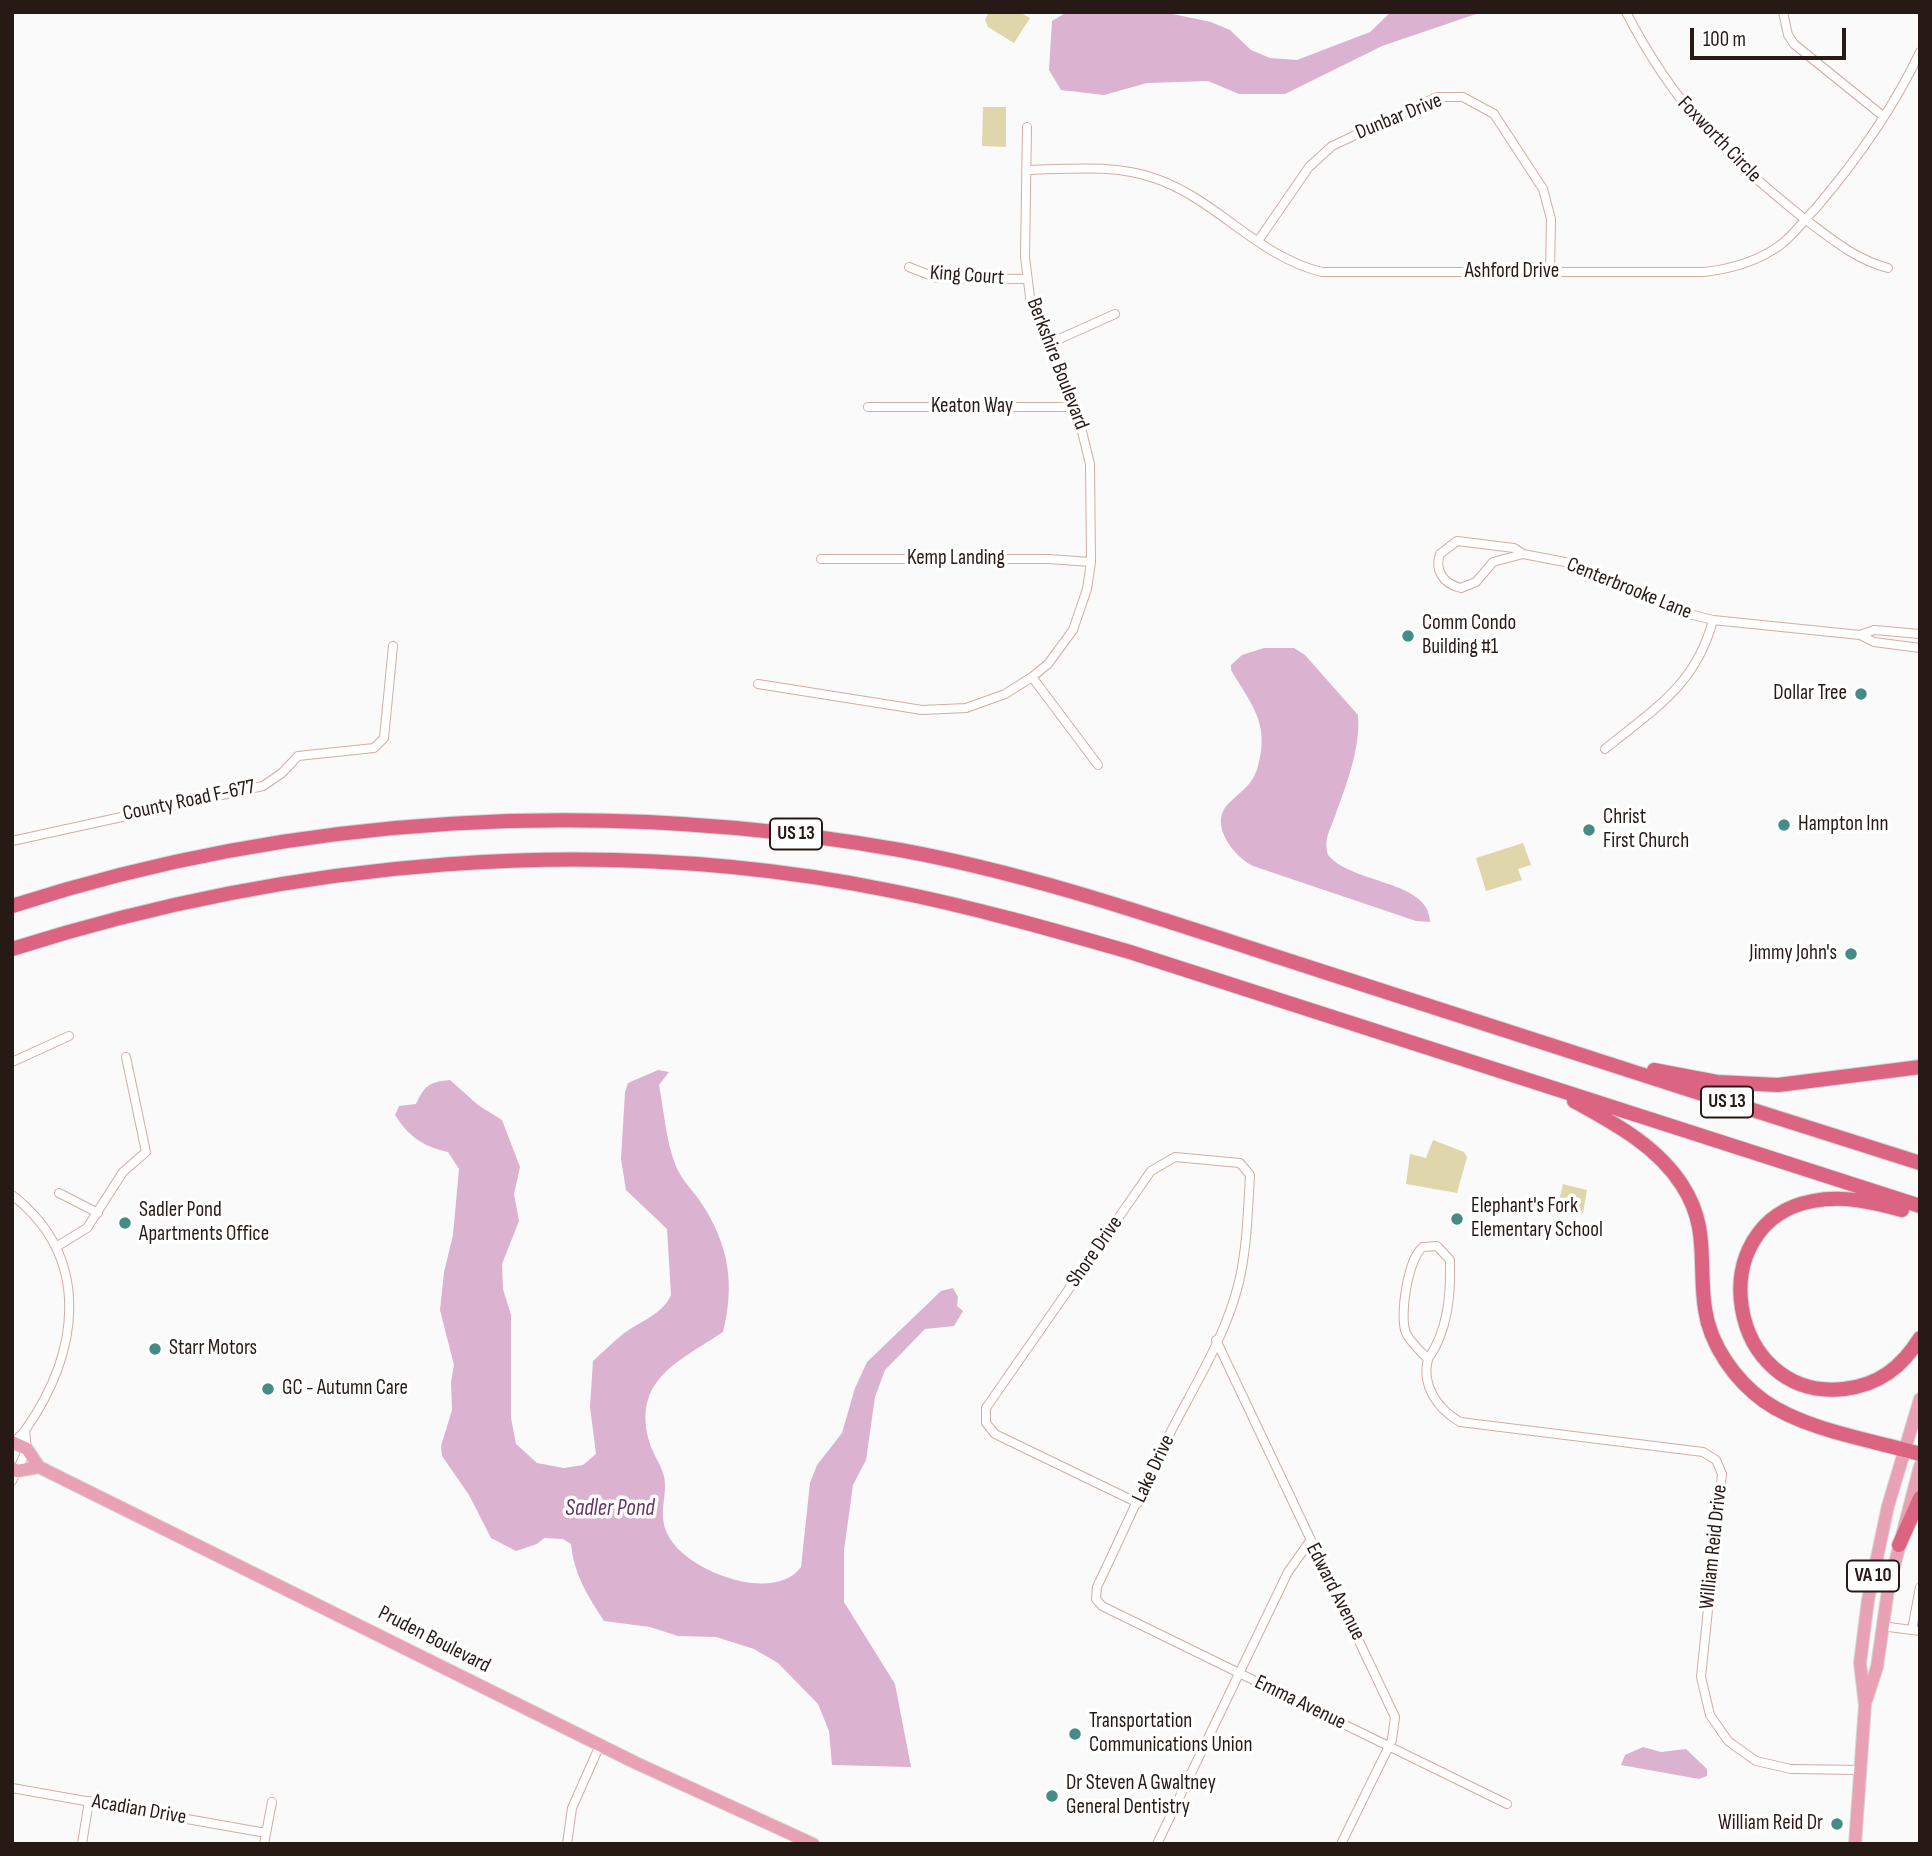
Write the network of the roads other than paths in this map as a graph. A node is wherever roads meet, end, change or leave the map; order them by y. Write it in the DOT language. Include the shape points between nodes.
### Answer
graph roads {
  1 [pos="1626,12"];
  2 [pos="1783,12"];
  3 [pos="1920,52"];
  4 [pos="1884,116"];
  5 [pos="1027,127"];
  6 [pos="1026,170"];
  7 [pos="1806,219"];
  8 [pos="1258,241"];
  9 [pos="909,267"];
  10 [pos="1888,268"];
  11 [pos="1550,272"];
  12 [pos="1027,279"];
  13 [pos="1115,314"];
  14 [pos="1046,345"];
  15 [pos="868,407"];
  16 [pos="1076,407"];
  17 [pos="1523,554"];
  18 [pos="821,559"];
  19 [pos="1091,562"];
  20 [pos="1713,620"];
  21 [pos="1920,634"];
  22 [pos="1860,635"];
  23 [pos="393,646"];
  24 [pos="1920,648"];
  25 [pos="1032,677"];
  26 [pos="758,684"];
  27 [pos="1605,749"];
  28 [pos="1098,765"];
  29 [pos="12,841"];
  30 [pos="12,905"];
  31 [pos="110,921"];
  32 [pos="12,949"];
  33 [pos="12,958"];
  34 [pos="69,1036"];
  35 [pos="1535,1040"];
  36 [pos="126,1057"];
  37 [pos="12,1062"];
  38 [pos="1920,1067"];
  39 [pos="1549,1086"];
  40 [pos="1920,1163"];
  41 [pos="59,1193"];
  42 [pos="12,1195"];
  43 [pos="1920,1206"];
  44 [pos="1920,1212"];
  45 [pos="98,1213"];
  46 [pos="56,1247"];
  47 [pos="1920,1338"];
  48 [pos="1216,1340"];
  49 [pos="1428,1359"];
  50 [pos="1920,1399"];
  51 [pos="25,1431"];
  52 [pos="13,1443"];
  53 [pos="27,1449"];
  54 [pos="1904,1449"];
  55 [pos="1920,1454"];
  56 [pos="1920,1466"];
  57 [pos="39,1467"];
  58 [pos="14,1473"];
  59 [pos="1920,1498"];
  60 [pos="1138,1503"];
  61 [pos="1310,1541"];
  62 [pos="1899,1545"];
  63 [pos="1920,1587"];
  64 [pos="1096,1600"];
  65 [pos="1881,1626"];
  66 [pos="1916,1630"];
  67 [pos="1240,1674"];
  68 [pos="1865,1705"];
  69 [pos="600,1745"];
  70 [pos="1389,1746"];
  71 [pos="1861,1770"];
  72 [pos="12,1788"];
  73 [pos="89,1801"];
  74 [pos="272,1802"];
  75 [pos="1507,1804"];
  76 [pos="266,1833"];
  77 [pos="82,1844"];
  78 [pos="264,1844"];
  79 [pos="567,1844"];
  80 [pos="813,1844"];
  81 [pos="1157,1844"];
  82 [pos="1341,1844"];
  83 [pos="1855,1844"];
  1 -- 7 [label="street, Foxworth Circle" via="1692,116 1735,162"];
  2 -- 4 [label="street" via="1794,44"];
  3 -- 4 [label="street, Ashford Drive"];
  4 -- 7 [label="street, Ashford Drive"];
  5 -- 6 [label="street, Berkshire Boulevard"];
  6 -- 8 [label="street, Ashford Drive" via="1105,170 1156,178"];
  6 -- 12 [label="street, Berkshire Boulevard"];
  7 -- 10 [label="street, Foxworth Circle" via="1856,257"];
  7 -- 11 [label="street, Ashford Drive" via="1776,248 1726,269"];
  8 -- 11 [label="street, Ashford Drive" via="1292,263 1322,272"];
  8 -- 11 [label="street, Dunbar Drive" via="1308,167 1332,146 1437,97 1463,97 1494,114 1543,189 1551,219"];
  9 -- 12 [label="street, King Court" via="937,278"];
  12 -- 14 [label="street, Berkshire Boulevard"];
  13 -- 14 [label="street"];
  14 -- 16 [label="street, Berkshire Boulevard"];
  15 -- 16 [label="street, Keaton Way"];
  16 -- 19 [label="street, Berkshire Boulevard" via="1090,464"];
  17 -- 17 [label="street, Centerbrooke Lane" via="1514,548 1457,541 1440,554 1438,569 1446,581 1461,588 1476,582 1493,562"];
  17 -- 20 [label="street, Centerbrooke Lane" via="1565,562 1685,613"];
  18 -- 19 [label="street, Kemp Landing"];
  19 -- 25 [label="street, Berkshire Boulevard" via="1073,630"];
  20 -- 22 [label="street, Centerbrooke Lane"];
  20 -- 27 [label="street" via="1684,684"];
  21 -- 22 [label="street, Centerbrooke Lane" via="1874,630"];
  22 -- 24 [label="street, Centerbrooke Lane" via="1874,642"];
  23 -- 29 [label="street, County Road F-677" via="384,738 374,748 298,755 282,774 263,786"];
  25 -- 26 [label="street, Berkshire Boulevard" via="986,702 942,711"];
  25 -- 28 [label="street"];
  30 -- 35 [label="highway, US 13" via="205,855 356,831 511,820 713,825 892,849 1018,877"];
  31 -- 32 [label="highway, US 13"];
  31 -- 33 [label="highway"];
  31 -- 39 [label="highway, US 13" via="254,888 433,866 589,860 758,870 885,889 999,914"];
  34 -- 37 [label="street"];
  35 -- 38 [label="highway" via="1687,1077 1748,1085 1802,1084"];
  35 -- 40 [label="highway, US 13"];
  36 -- 45 [label="street" via="147,1146 142,1157 123,1172"];
  39 -- 43 [label="highway, US 13"];
  39 -- 54 [label="highway" via="1644,1143 1684,1187 1703,1240 1705,1311 1711,1331 1726,1362 1747,1386 1800,1420"];
  41 -- 45 [label="street"];
  42 -- 46 [label="street" via="36,1216"];
  44 -- 47 [label="highway" via="1846,1199 1796,1206 1770,1223 1750,1249 1741,1270 1739,1296 1746,1329 1767,1361 1793,1380 1820,1389 1855,1388 1884,1377 1906,1359"];
  45 -- 46 [label="street" via="78,1235"];
  46 -- 51 [label="street" via="70,1301 68,1339"];
  48 -- 60 [label="street, Lake Drive"];
  48 -- 60 [label="street, Shore Drive" via="1240,1279 1250,1175 1240,1163 1175,1157 1151,1171 994,1396 985,1416 988,1428 1005,1440"];
  48 -- 61 [label="street, Edward Avenue"];
  49 -- 49 [label="street" via="1445,1322 1451,1265 1443,1249 1432,1245 1423,1247 1412,1259 1404,1322 1408,1336"];
  49 -- 71 [label="street, William Reid Drive" via="1433,1397 1460,1422 1703,1452 1716,1460 1722,1474 1700,1677 1710,1715 1728,1741 1756,1761 1791,1769"];
  50 -- 54 [label="main road, VA 10"];
  51 -- 52 [label="street"];
  51 -- 53 [label="street"];
  52 -- 53 [label="main road"];
  53 -- 57 [label="main road"];
  53 -- 58 [label="street"];
  54 -- 55 [label="highway"];
  54 -- 68 [label="main road, VA 10" via="1868,1600 1860,1663"];
  56 -- 62 [label="main road, VA 10"];
  57 -- 58 [label="main road"];
  57 -- 69 [label="main road, Pruden Boulevard"];
  59 -- 62 [label="highway"];
  60 -- 64 [label="street, Lake Drive" via="1097,1587"];
  61 -- 67 [label="street" via="1288,1572"];
  61 -- 70 [label="street, Edward Avenue" via="1393,1708 1396,1729"];
  62 -- 65 [label="main road, VA 10"];
  63 -- 66 [label="street"];
  64 -- 67 [label="street, Emma Avenue"];
  65 -- 66 [label="street"];
  65 -- 68 [label="main road, VA 10" via="1877,1667"];
  67 -- 70 [label="street, Emma Avenue"];
  67 -- 81 [label="street"];
  68 -- 71 [label="main road, VA 10"];
  69 -- 79 [label="street" via="572,1808"];
  69 -- 80 [label="main road, Pruden Boulevard"];
  70 -- 75 [label="street, Emma Avenue"];
  70 -- 82 [label="street, Edward Avenue"];
  71 -- 83 [label="main road, VA 10"];
  72 -- 73 [label="street, Acadian Drive"];
  73 -- 76 [label="street, Acadian Drive"];
  73 -- 77 [label="street"];
  74 -- 76 [label="street"];
  76 -- 78 [label="street"];
}
